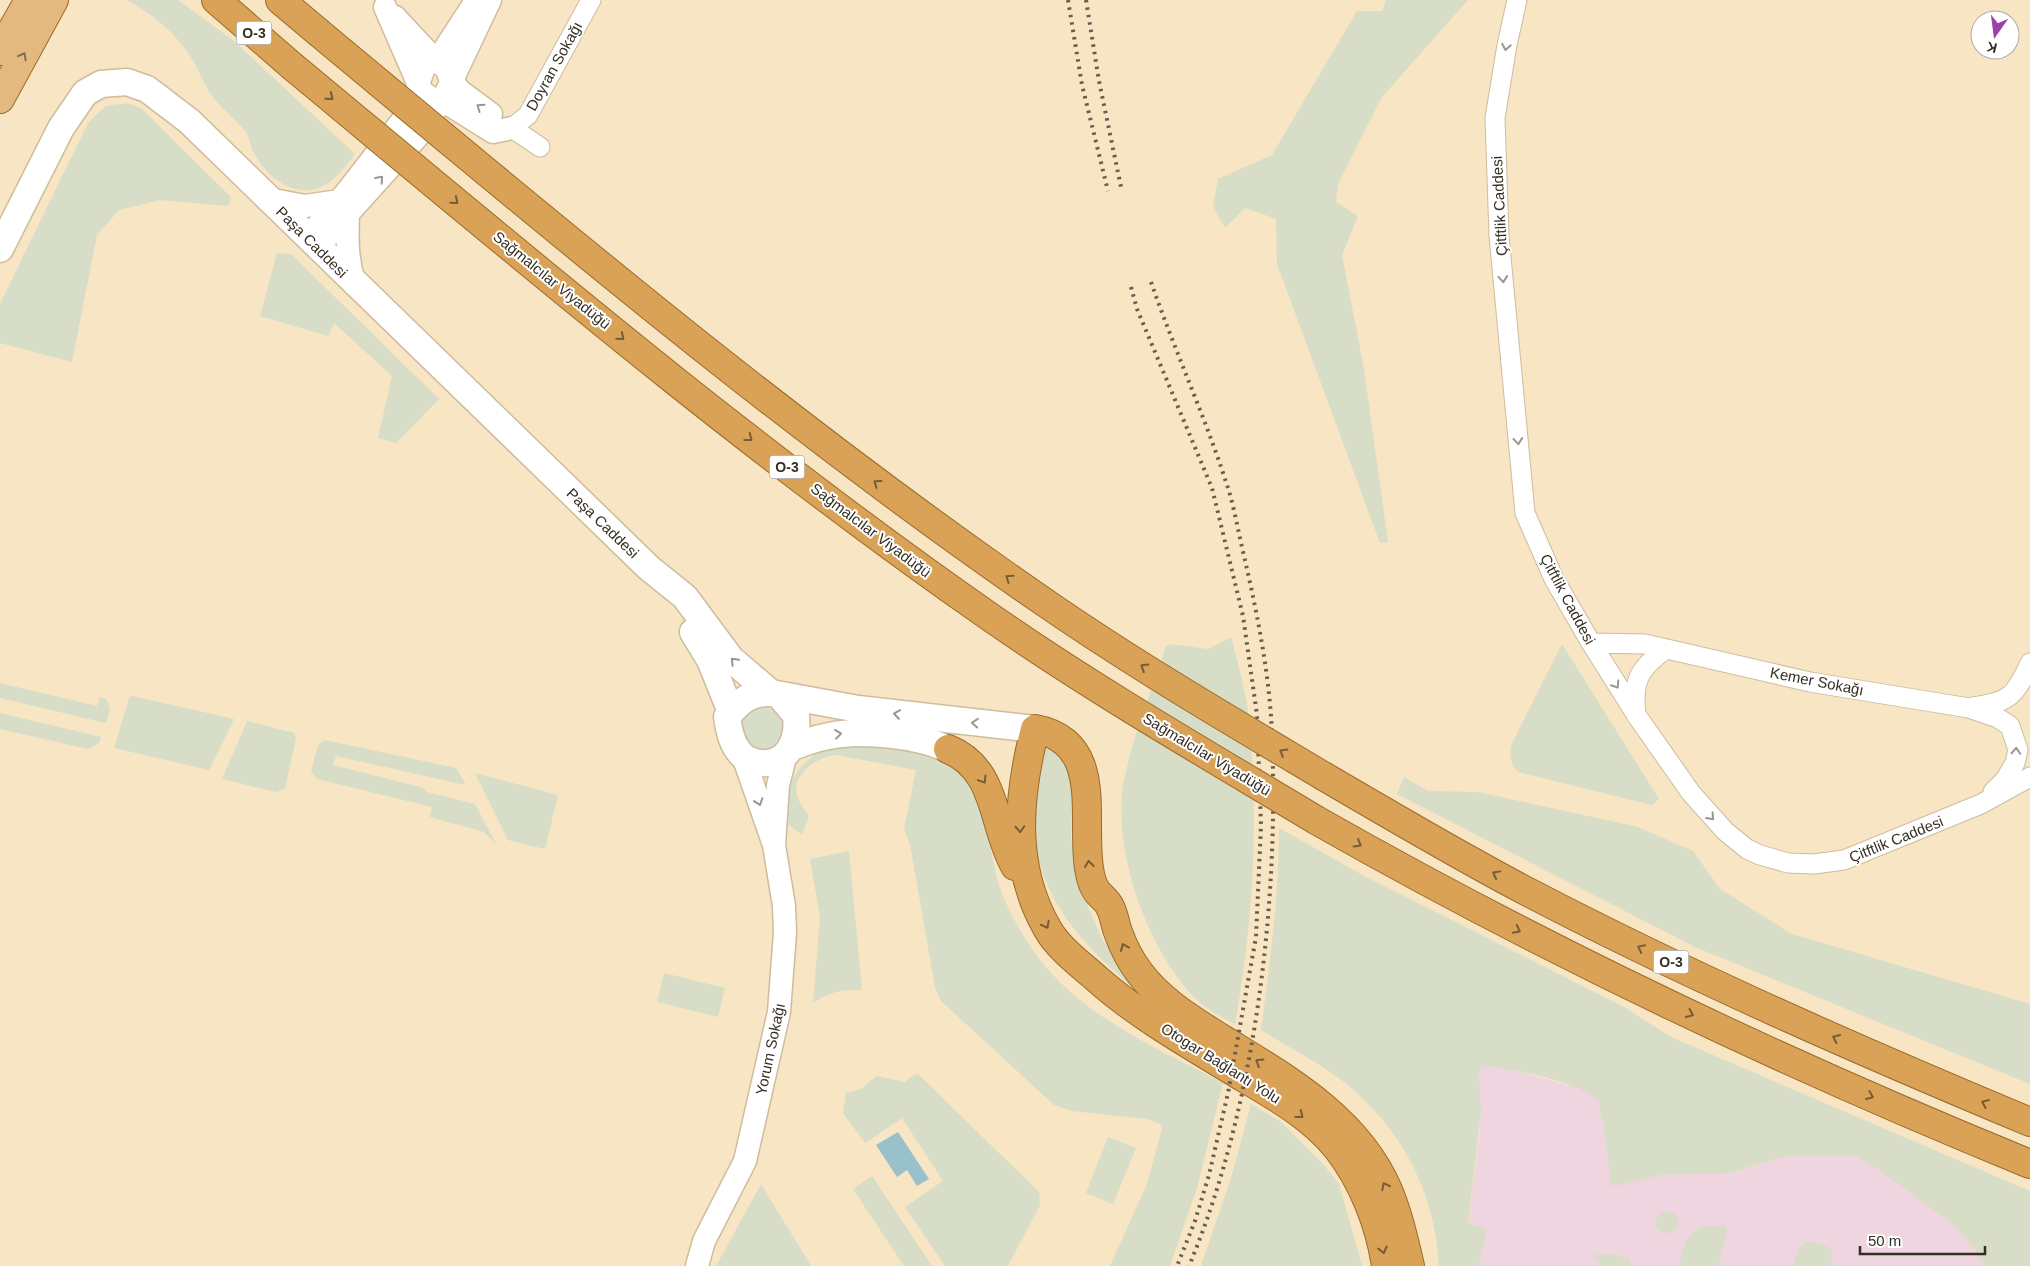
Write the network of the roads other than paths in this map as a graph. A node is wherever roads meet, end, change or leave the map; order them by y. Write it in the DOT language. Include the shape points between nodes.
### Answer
graph roads {
  1 [pos="29,0"];
  2 [pos="54,0"];
  3 [pos="216,0"];
  4 [pos="280,0"];
  5 [pos="476,0"];
  6 [pos="490,0"];
  7 [pos="591,0"];
  8 [pos="1518,0"];
  9 [pos="382,3"];
  10 [pos="0,51"];
  11 [pos="435,60"];
  12 [pos="451,80"];
  13 [pos="418,82"];
  14 [pos="0,99"];
  15 [pos="442,100"];
  16 [pos="512,128"];
  17 [pos="540,147"];
  18 [pos="268,199"];
  19 [pos="344,208"];
  20 [pos="313,242"];
  21 [pos="0,249"];
  22 [pos="355,285"];
  23 [pos="649,568"];
  24 [pos="1591,643"];
  25 [pos="1666,649"];
  26 [pos="2030,662"];
  27 [pos="775,694"];
  28 [pos="1969,708"];
  29 [pos="731,712"];
  30 [pos="1637,716"];
  31 [pos="1035,729"];
  32 [pos="948,749"];
  33 [pos="789,751"];
  34 [pos="743,756"];
  35 [pos="2030,777"];
  36 [pos="1981,804"];
  37 [pos="774,846"];
  38 [pos="1028,880"];
  39 [pos="2030,1122"];
  40 [pos="2030,1164"];
  41 [pos="704,1241"];
  42 [pos="686,1266"];
  43 [pos="697,1266"];
  44 [pos="1386,1266"];
  45 [pos="1410,1266"];
  1 -- 10 [label="main road"];
  14 -- 2 [label="main road, one-way"];
  3 -- 40 [label="highway, Sağmalcılar Viyadüğü / O-3, one-way, bridge" via="579,303 850,515 992,618 1158,726 1316,820 1564,954 1851,1088"];
  39 -- 4 [label="highway, O-3, one-way, bridge" via="1881,1059 1528,892 1174,686 1050,606 862,472 679,330"];
  5 -- 11 [label="street"];
  6 -- 12 [label="street"];
  7 -- 16 [label="street, Doyran Sokağı" via="528,115"];
  8 -- 24 [label="street, Çitftlik Caddesi, one-way" via="1495,118 1499,236 1524,513 1554,579"];
  9 -- 11 [label="street"];
  9 -- 13 [label="street"];
  11 -- 12 [label="street" via="446,68"];
  11 -- 13 [label="street" via="424,67"];
  12 -- 15 [label="street"];
  16 -- 12 [label="street, one-way" via="472,101"];
  13 -- 15 [label="street" via="426,97"];
  13 -- 19 [label="street" via="405,118"];
  15 -- 16 [label="street" via="493,132"];
  19 -- 15 [label="street, one-way" via="419,135"];
  16 -- 17 [label="street"];
  18 -- 19 [label="street" via="305,206"];
  18 -- 20 [label="main road, Paşa Caddesi"];
  18 -- 21 [label="main road, Paşa Caddesi" via="189,121 148,89 127,82 101,84 85,93 72,109"];
  19 -- 20 [label="street"];
  19 -- 22 [label="street" via="348,263"];
  20 -- 22 [label="main road, Paşa Caddesi"];
  22 -- 23 [label="main road, Paşa Caddesi"];
  27 -- 23 [label="main road, Paşa Caddesi, one-way" via="731,659 685,597"];
  23 -- 29 [label="main road, Paşa Caddesi" via="710,660"];
  24 -- 25 [label="street, Kemer Sokağı" via="1645,644"];
  24 -- 30 [label="street, Çitftlik Caddesi, one-way"];
  25 -- 28 [label="street, Kemer Sokağı" via="1810,682"];
  25 -- 30 [label="street" via="1640,673 1635,696"];
  26 -- 28 [label="street" via="2011,696 1997,704"];
  27 -- 29 [label="main road" via="749,696"];
  31 -- 27 [label="main road, one-way" via="858,709"];
  27 -- 33 [label="main road" via="796,716 796,739"];
  36 -- 28 [label="street, one-way" via="2005,780 2018,750 2010,726 1998,718"];
  29 -- 34 [label="main road" via="727,717 730,731"];
  30 -- 36 [label="street, Çitftlik Caddesi, one-way" via="1691,793 1724,831 1747,849 1779,860 1814,864 1844,860"];
  31 -- 38 [label="highway, one-way" via="1023,783 1020,822"];
  45 -- 31 [label="highway, Otogar Bağlantı Yolu, one-way" via="1387,1188 1347,1130 1305,1090 1192,1020 1148,983 1128,956 1110,906 1096,891 1089,869 1086,790 1076,753 1065,740"];
  33 -- 32 [label="main road, one-way" via="826,736 859,733 897,736"];
  32 -- 38 [label="highway, one-way" via="966,760 982,778 994,805 1005,849 1015,867"];
  33 -- 34 [label="main road" via="775,762 766,764"];
  33 -- 37 [label="street, Yorum Sokağı" via="778,785"];
  34 -- 37 [label="street, Yorum Sokağı, one-way"];
  35 -- 36 [label="street, Çitftlik Caddesi"];
  37 -- 41 [label="street, Yorum Sokağı" via="786,933 779,1012 745,1161"];
  38 -- 44 [label="highway, Otogar Bağlantı Yolu, one-way" via="1047,929 1107,988 1135,1009 1281,1100 1337,1148 1366,1196"];
  41 -- 42 [label="street"];
  41 -- 43 [label="street"];
}
